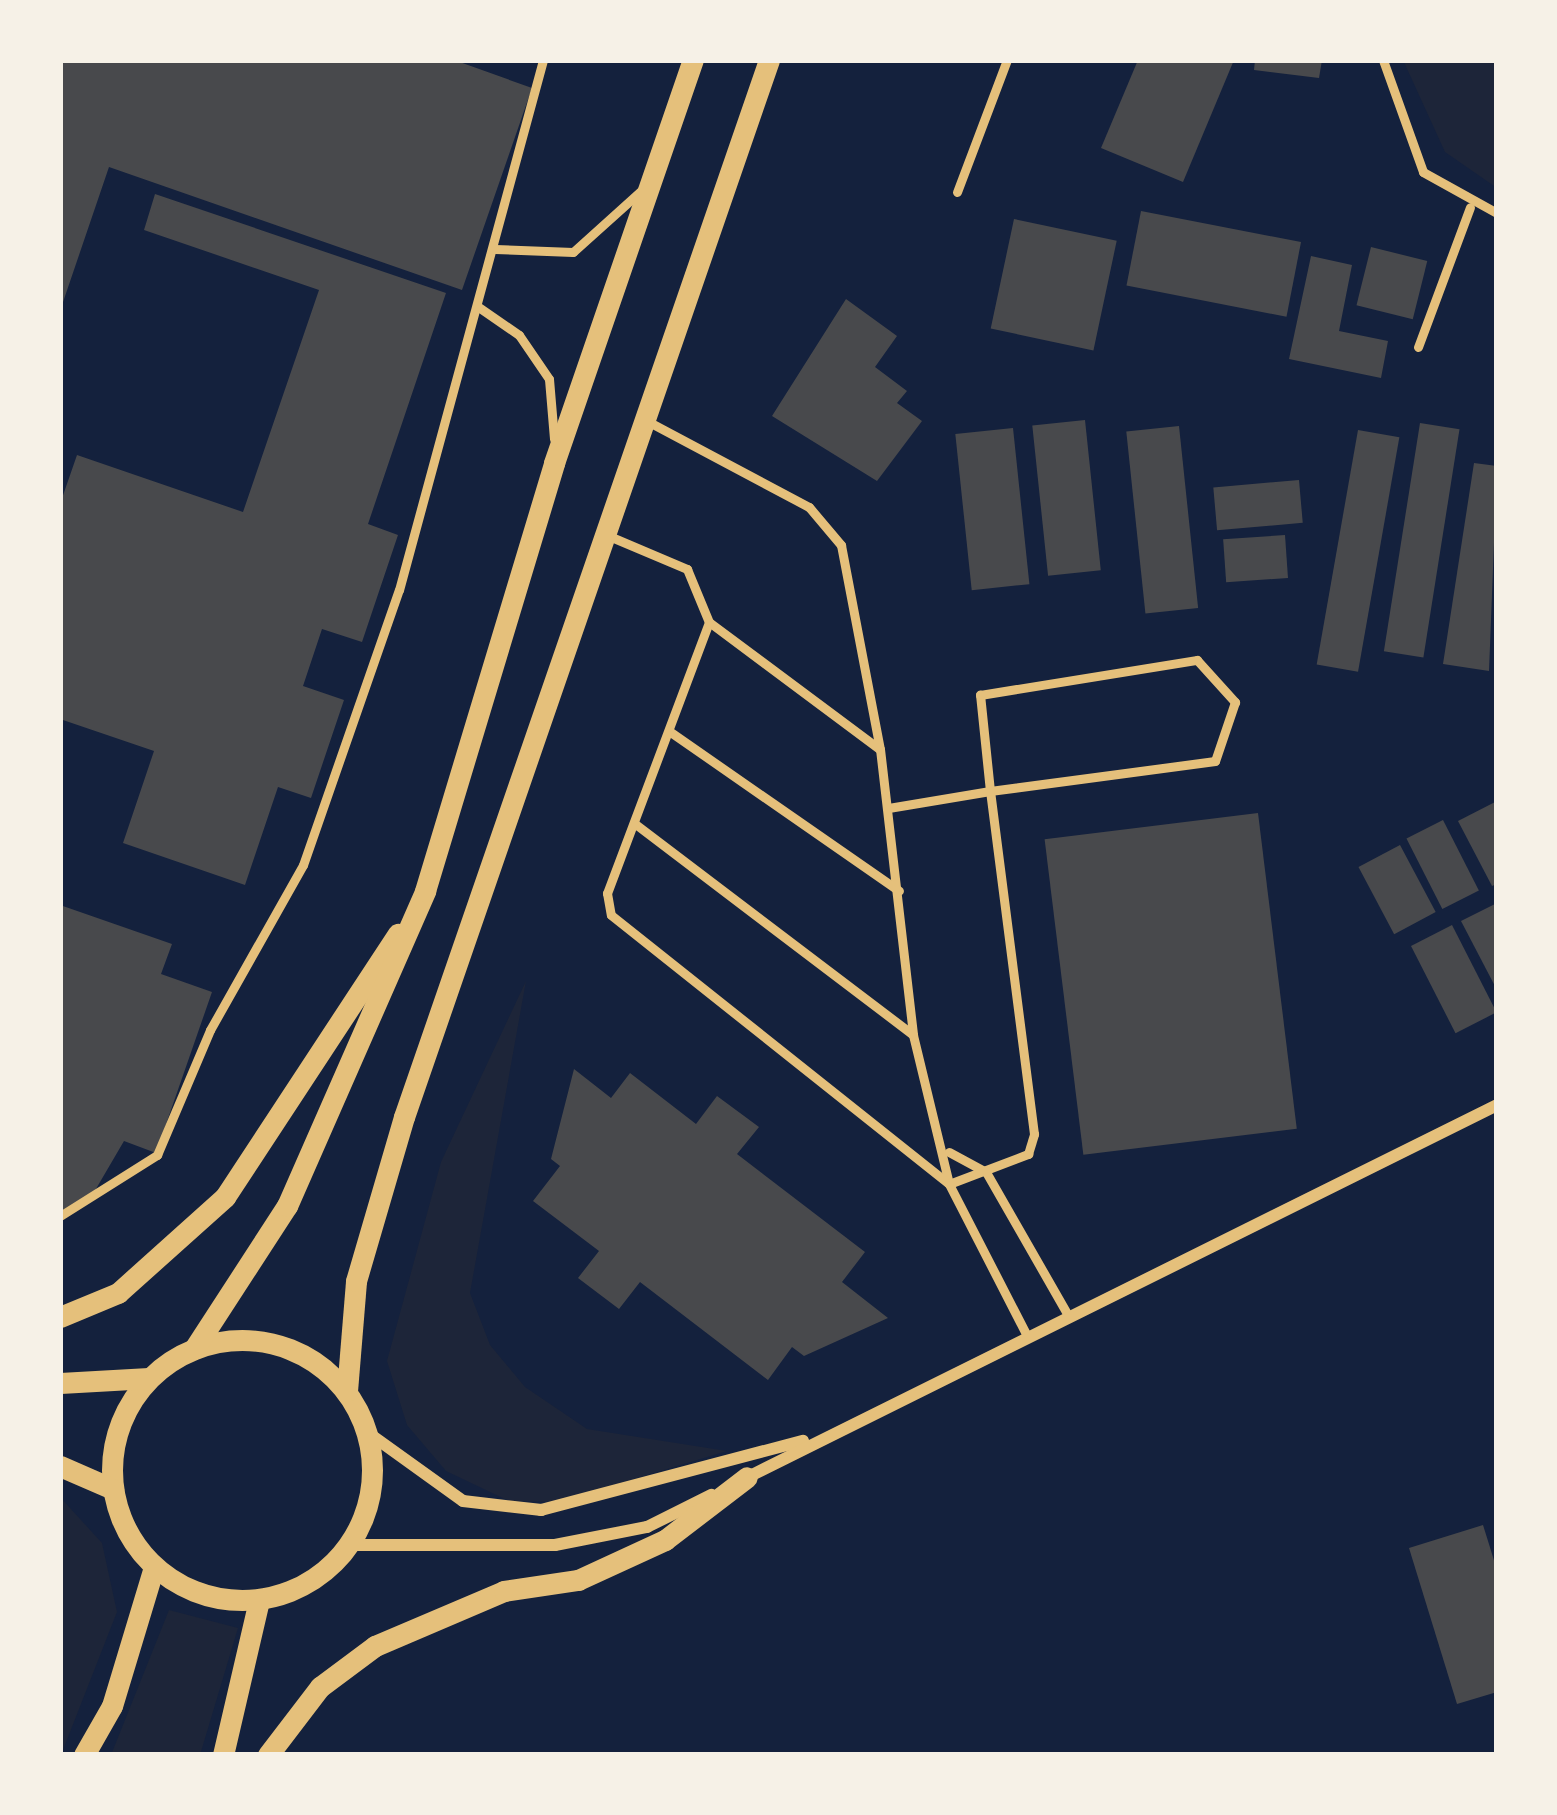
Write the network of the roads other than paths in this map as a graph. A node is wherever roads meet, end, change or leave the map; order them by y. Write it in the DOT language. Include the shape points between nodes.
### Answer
graph roads {
  1 [pos="542,60"];
  2 [pos="694,60"];
  3 [pos="769,60"];
  4 [pos="1007,60"];
  5 [pos="1383,60"];
  6 [pos="654,179"];
  7 [pos="956,192"];
  8 [pos="1470,207"];
  9 [pos="1497,213"];
  10 [pos="495,249"];
  11 [pos="477,306"];
  12 [pos="1418,347"];
  13 [pos="649,422"];
  14 [pos="554,463"];
  15 [pos="609,536"];
  16 [pos="710,622"];
  17 [pos="669,731"];
  18 [pos="880,749"];
  19 [pos="990,791"];
  20 [pos="888,808"];
  21 [pos="634,823"];
  22 [pos="425,891"];
  23 [pos="899,891"];
  24 [pos="913,1035"];
  25 [pos="1497,1106"];
  26 [pos="949,1152"];
  27 [pos="986,1172"];
  28 [pos="949,1184"];
  29 [pos="60,1216"];
  30 [pos="60,1317"];
  31 [pos="1069,1317"];
  32 [pos="1028,1338"];
  33 [pos="194,1348"];
  34 [pos="149,1378"];
  35 [pos="60,1383"];
  36 [pos="346,1391"];
  37 [pos="367,1432"];
  38 [pos="832,1432"];
  39 [pos="60,1466"];
  40 [pos="747,1477"];
  41 [pos="113,1490"];
  42 [pos="350,1545"];
  43 [pos="154,1567"];
  44 [pos="259,1600"];
  45 [pos="84,1755"];
  46 [pos="223,1755"];
  47 [pos="268,1755"];
  1 -- 10 [label="lane"];
  2 -- 6 [label="street"];
  3 -- 13 [label="street"];
  4 -- 7 [label="lane"];
  5 -- 8 [label="lane" via="1423,172"];
  6 -- 10 [label="lane" via="573,252"];
  6 -- 14 [label="street"];
  8 -- 9 [label="lane"];
  8 -- 12 [label="lane"];
  10 -- 11 [label="lane"];
  11 -- 14 [label="lane" via="519,335 549,379"];
  11 -- 29 [label="lane" via="356,733 303,865 210,1030 157,1155"];
  13 -- 15 [label="street"];
  13 -- 18 [label="lane" via="809,507 832,530 849,566"];
  14 -- 22 [label="street"];
  15 -- 16 [label="lane" via="687,569"];
  15 -- 36 [label="street" via="404,1117 356,1281"];
  16 -- 17 [label="lane"];
  16 -- 18 [label="lane"];
  17 -- 21 [label="lane"];
  17 -- 23 [label="lane"];
  18 -- 20 [label="lane"];
  19 -- 19 [label="lane" via="1215,761 1235,702 1197,660 980,695"];
  19 -- 20 [label="lane"];
  19 -- 27 [label="lane" via="1034,1133 1028,1154"];
  20 -- 23 [label="lane"];
  21 -- 24 [label="lane"];
  21 -- 28 [label="lane" via="607,893 615,921"];
  22 -- 30 [label="street" via="225,1197 118,1293"];
  22 -- 33 [label="street" via="287,1206"];
  23 -- 24 [label="lane"];
  24 -- 26 [label="lane"];
  25 -- 31 [label="street"];
  26 -- 27 [label="lane"];
  26 -- 28 [label="lane"];
  27 -- 28 [label="lane"];
  27 -- 31 [label="lane"];
  28 -- 32 [label="lane"];
  31 -- 32 [label="street"];
  32 -- 38 [label="street"];
  33 -- 34 [label="street"];
  33 -- 36 [label="street" via="277,1346"];
  34 -- 35 [label="street"];
  34 -- 41 [label="street" via="118,1429"];
  36 -- 37 [label="street"];
  37 -- 38 [label="street" via="463,1501 541,1510"];
  37 -- 42 [label="street" via="372,1490"];
  38 -- 40 [label="street"];
  39 -- 41 [label="street"];
  40 -- 42 [label="street" via="647,1527 555,1545"];
  40 -- 47 [label="street" via="664,1540 600,1570 452,1609 375,1646 320,1687"];
  41 -- 43 [label="street"];
  42 -- 44 [label="street" via="310,1582"];
  43 -- 44 [label="street" via="203,1595"];
  43 -- 45 [label="street" via="112,1706"];
  44 -- 46 [label="street"];
}
